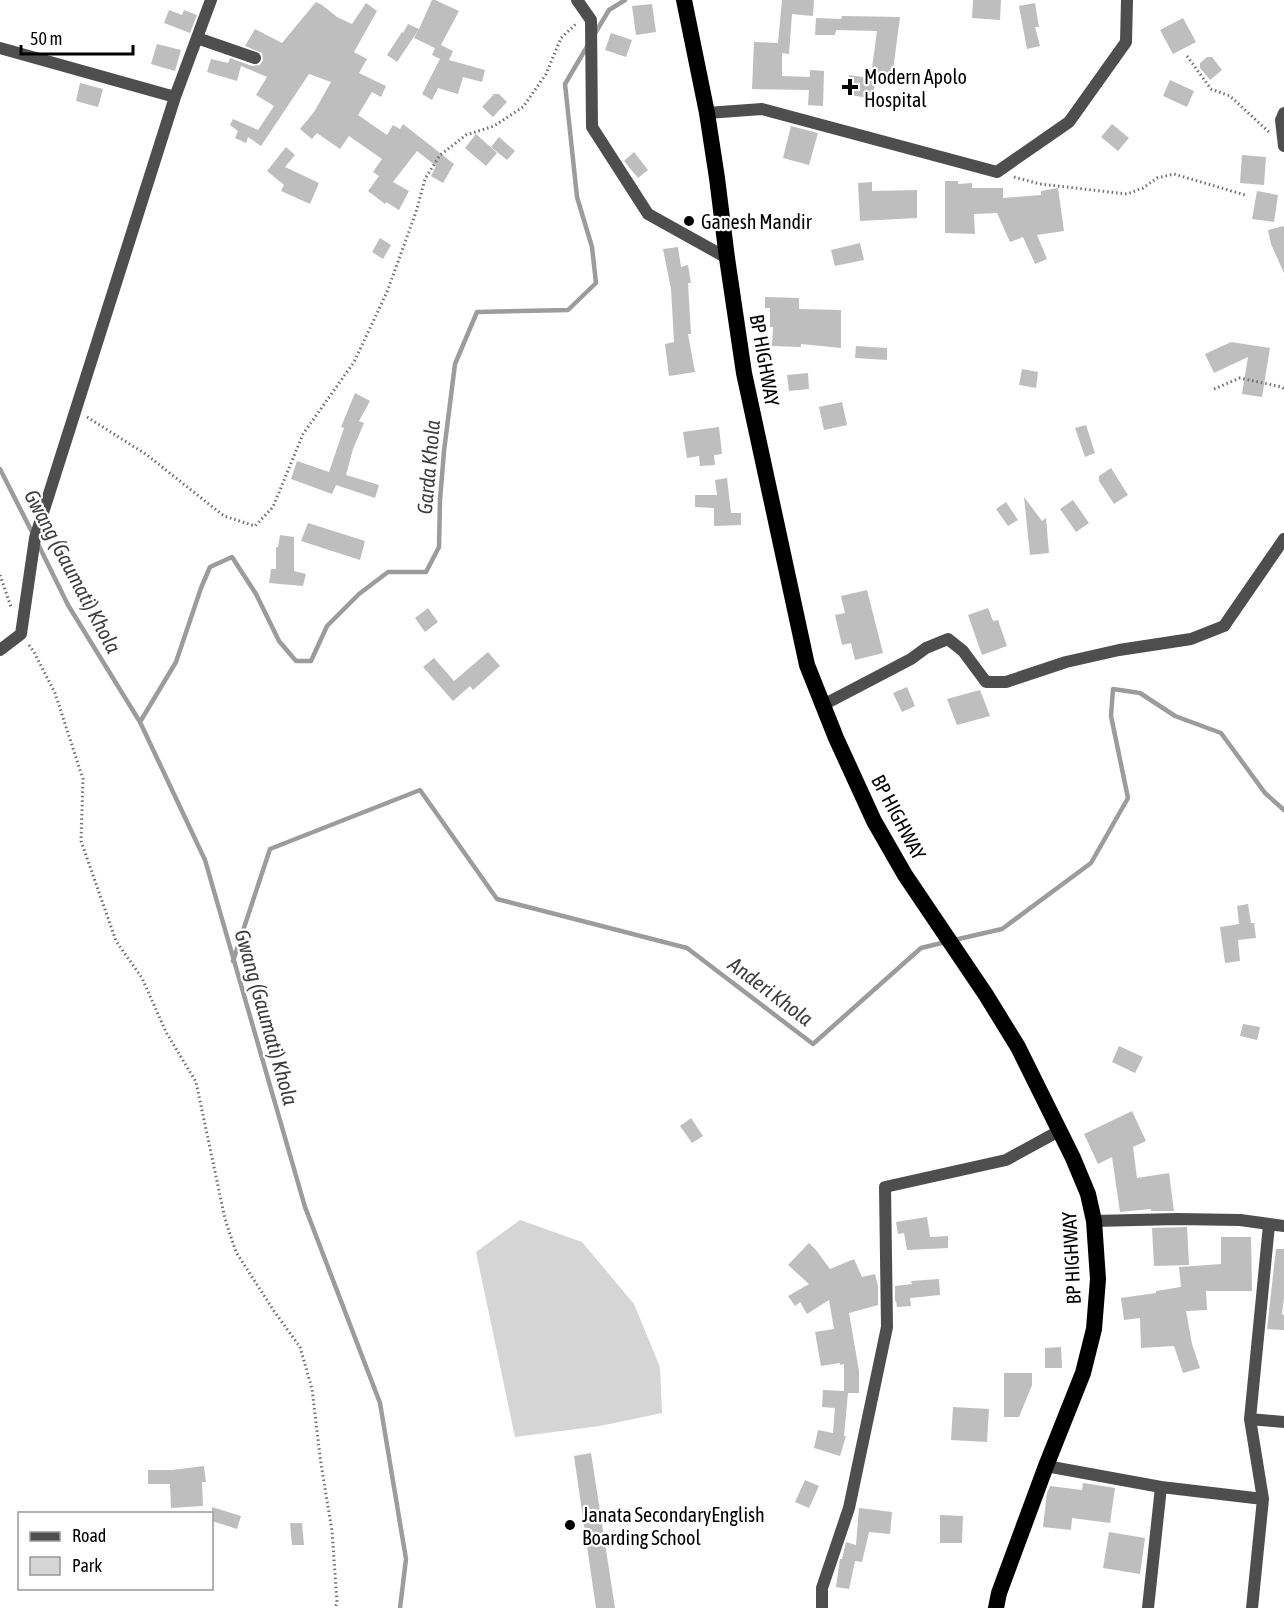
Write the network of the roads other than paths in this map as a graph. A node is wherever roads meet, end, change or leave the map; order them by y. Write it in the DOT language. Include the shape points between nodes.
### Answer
graph roads {
  1 [pos="211,0"];
  2 [pos="577,0"];
  3 [pos="684,0"];
  4 [pos="1127,0"];
  5 [pos="197,38"];
  6 [pos="0,48"];
  7 [pos="255,58"];
  8 [pos="175,97"];
  9 [pos="707,112"];
  10 [pos="1284,113"];
  11 [pos="1284,146"];
  12 [pos="727,258"];
  13 [pos="1284,539"];
  14 [pos="0,650"];
  15 [pos="823,705"];
  16 [pos="1059,1131"];
  17 [pos="1094,1221"];
  18 [pos="1269,1225"];
  19 [pos="1284,1226"];
  20 [pos="1250,1419"];
  21 [pos="1284,1422"];
  22 [pos="1046,1466"];
  23 [pos="1161,1487"];
  24 [pos="1263,1499"];
  25 [pos="822,1608"];
  26 [pos="996,1608"];
  27 [pos="1148,1608"];
  28 [pos="1252,1608"];
  1 -- 5 [label="street"];
  2 -- 12 [label="street" via="591,20 592,127 648,214"];
  3 -- 9 [label="highway, BP HIGHWAY"];
  4 -- 9 [label="street" via="1126,42 1068,122 997,172 762,109"];
  5 -- 7 [label="street"];
  5 -- 8 [label="street"];
  6 -- 8 [label="street"];
  8 -- 14 [label="street" via="35,538 21,634"];
  9 -- 12 [label="highway, BP HIGHWAY"];
  10 -- 11 [label="street"];
  12 -- 15 [label="highway, BP HIGHWAY" via="744,374 807,665"];
  13 -- 15 [label="street" via="1224,626 1191,639 1066,662 1006,682 986,682 963,651 948,639"];
  15 -- 16 [label="highway, BP HIGHWAY" via="874,821 1018,1047"];
  16 -- 17 [label="highway, BP HIGHWAY" via="1088,1194"];
  16 -- 25 [label="street" via="1006,1160 885,1186 886,1327 849,1508 822,1588"];
  17 -- 18 [label="street" via="1240,1220"];
  17 -- 22 [label="highway, BP HIGHWAY" via="1098,1279 1094,1329 1083,1372"];
  18 -- 19 [label="street"];
  18 -- 20 [label="street"];
  20 -- 21 [label="street"];
  20 -- 24 [label="street"];
  22 -- 23 [label="street"];
  22 -- 26 [label="highway, BP HIGHWAY"];
  23 -- 24 [label="street"];
  23 -- 27 [label="street"];
  24 -- 28 [label="street"];
}
